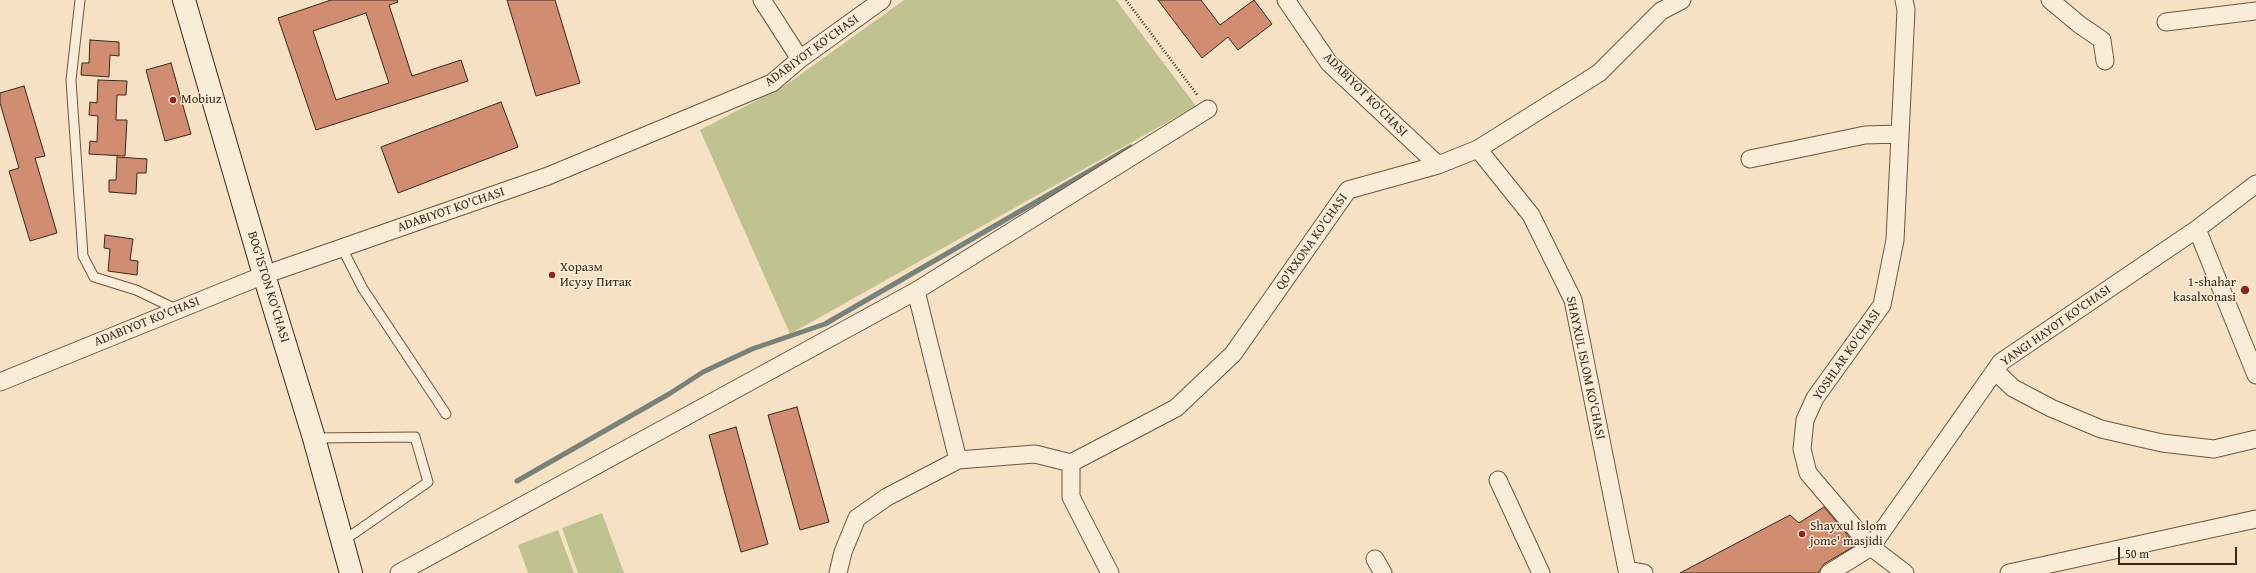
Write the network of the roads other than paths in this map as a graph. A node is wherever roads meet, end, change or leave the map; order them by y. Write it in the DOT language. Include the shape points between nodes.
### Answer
graph roads {
  1 [pos="80,0"];
  2 [pos="184,0"];
  3 [pos="762,0"];
  4 [pos="882,0"];
  5 [pos="1286,0"];
  6 [pos="1682,0"];
  7 [pos="1904,0"];
  8 [pos="2050,0"];
  9 [pos="2256,11"];
  10 [pos="2166,22"];
  11 [pos="800,59"];
  12 [pos="2105,61"];
  13 [pos="1208,109"];
  14 [pos="1900,134"];
  15 [pos="1478,150"];
  16 [pos="1750,159"];
  17 [pos="1438,165"];
  18 [pos="2256,184"];
  19 [pos="2197,229"];
  20 [pos="342,248"];
  21 [pos="264,275"];
  22 [pos="916,291"];
  23 [pos="178,310"];
  24 [pos="1995,371"];
  25 [pos="2256,375"];
  26 [pos="0,382"];
  27 [pos="446,414"];
  28 [pos="314,438"];
  29 [pos="2256,439"];
  30 [pos="958,460"];
  31 [pos="1071,462"];
  32 [pos="1498,480"];
  33 [pos="2256,519"];
  34 [pos="342,541"];
  35 [pos="1871,547"];
  36 [pos="1621,572"];
  37 [pos="351,573"];
  38 [pos="399,573"];
  39 [pos="838,573"];
  40 [pos="1110,573"];
  41 [pos="1541,573"];
  42 [pos="1644,573"];
  43 [pos="1828,573"];
  44 [pos="1905,573"];
  45 [pos="2010,573"];
  1 -- 23 [label="lane" via="71,80 83,256 94,277 136,290"];
  2 -- 21 [label="main road, BOG'ISTON KO'CHASI"];
  3 -- 11 [label="street"];
  4 -- 11 [label="street, ADABIYOT KO'CHASI"];
  5 -- 17 [label="street, ADABIYOT KO'CHASI" via="1329,63"];
  6 -- 15 [label="street, QO'RXONA KO'CHASI" via="1661,12 1599,74"];
  7 -- 14 [label="street, YOSHLAR KO'CHASI" via="1906,10"];
  8 -- 12 [label="street" via="2102,40"];
  9 -- 10 [label="street"];
  11 -- 20 [label="street, ADABIYOT KO'CHASI" via="772,83 548,176"];
  13 -- 22 [label="street"];
  14 -- 16 [label="street" via="1865,135"];
  14 -- 35 [label="street, YOSHLAR KO'CHASI" via="1895,240 1882,305 1815,398 1805,420 1802,449 1808,473"];
  15 -- 17 [label="street, QO'RXONA KO'CHASI"];
  15 -- 36 [label="street, SHAYXUL ISLOM KO'CHASI" via="1531,215 1573,300"];
  17 -- 31 [label="street, QO'RXONA KO'CHASI" via="1348,190 1233,354 1176,408"];
  18 -- 19 [label="street, YANGI HAYOT KO'CHASI"];
  19 -- 24 [label="street, YANGI HAYOT KO'CHASI" via="2001,362"];
  19 -- 25 [label="street"];
  20 -- 21 [label="street, ADABIYOT KO'CHASI"];
  20 -- 27 [label="lane" via="363,289"];
  21 -- 23 [label="street, ADABIYOT KO'CHASI"];
  21 -- 28 [label="main road, BOG'ISTON KO'CHASI"];
  22 -- 30 [label="street"];
  22 -- 38 [label="street"];
  23 -- 26 [label="street, ADABIYOT KO'CHASI"];
  24 -- 29 [label="street" via="2013,388 2101,429 2162,443 2214,449"];
  24 -- 35 [label="street, YANGI HAYOT KO'CHASI"];
  28 -- 34 [label="main road, BOG'ISTON KO'CHASI"];
  28 -- 34 [label="lane" via="415,437 428,482"];
  30 -- 31 [label="street" via="1035,454"];
  30 -- 39 [label="street" via="887,497 857,518 843,552"];
  31 -- 40 [label="street" via="1071,497"];
  32 -- 41 [label="street"];
  33 -- 45 [label="street"];
  34 -- 37 [label="main road, BOG'ISTON KO'CHASI"];
  35 -- 43 [label="street, YANGI HAYOT KO'CHASI"];
  35 -- 44 [label="street, YOSHLAR KO'CHASI"];
  36 -- 42 [label="street, SHAYXUL ISLOM KO'CHASI"];
}
